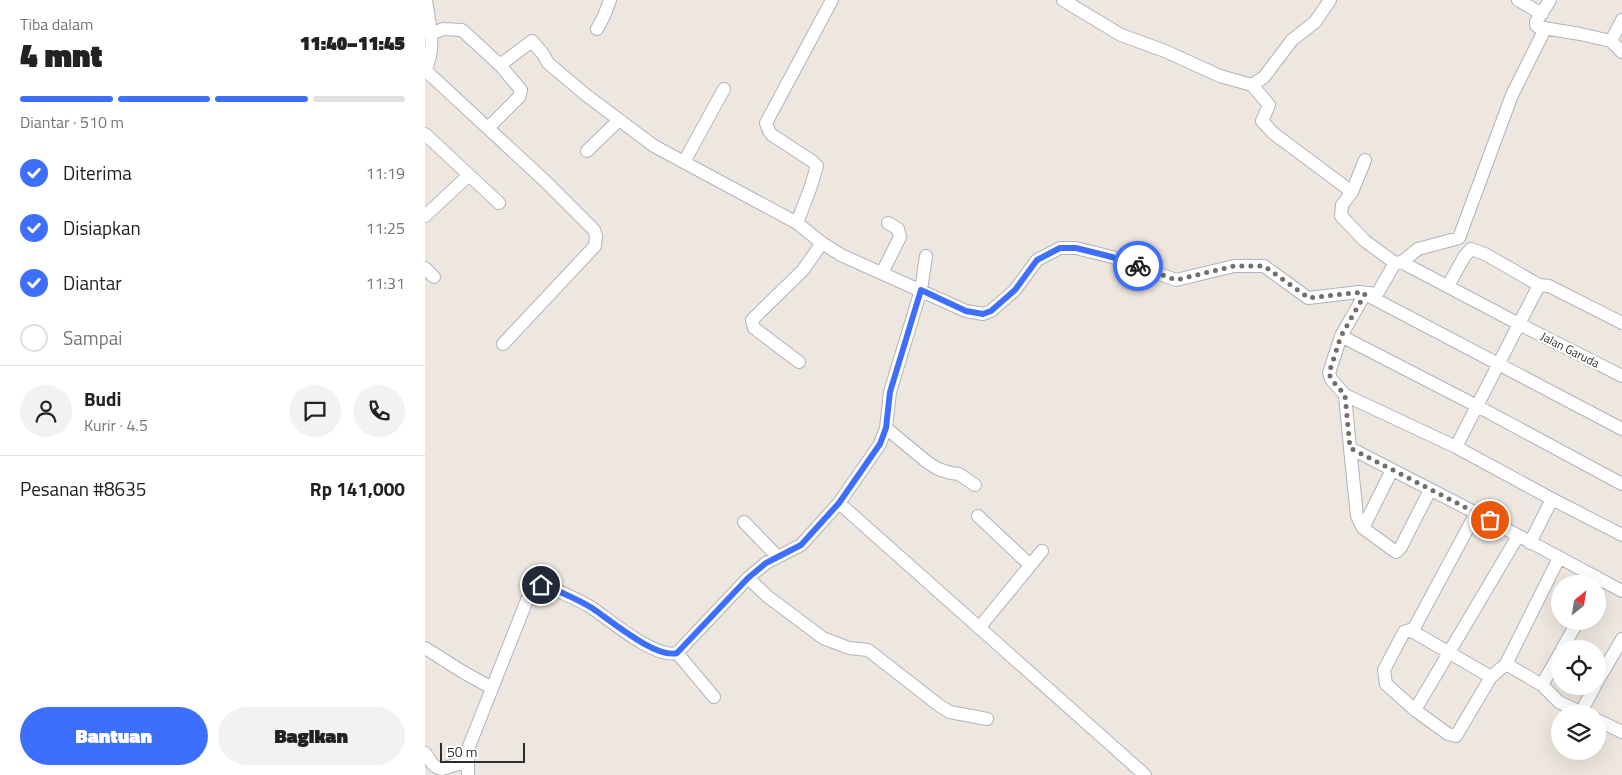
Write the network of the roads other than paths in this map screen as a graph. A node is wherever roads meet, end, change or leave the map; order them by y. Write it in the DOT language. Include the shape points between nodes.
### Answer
graph roads {
  1 [pos="426,0"];
  2 [pos="610,0"];
  3 [pos="832,0"];
  4 [pos="1330,0"];
  5 [pos="1518,0"];
  6 [pos="1550,0"];
  7 [pos="1070,2"];
  8 [pos="1542,14"];
  9 [pos="1622,20"];
  10 [pos="597,29"];
  11 [pos="1545,29"];
  12 [pos="431,34"];
  13 [pos="1611,41"];
  14 [pos="1622,52"];
  15 [pos="500,65"];
  16 [pos="425,70"];
  17 [pos="1252,85"];
  18 [pos="724,89"];
  19 [pos="619,120"];
  20 [pos="488,128"];
  21 [pos="425,134"];
  22 [pos="587,151"];
  23 [pos="1365,160"];
  24 [pos="684,162"];
  25 [pos="469,175"];
  26 [pos="1351,192"];
  27 [pos="499,203"];
  28 [pos="425,216"];
  29 [pos="797,223"];
  30 [pos="888,223"];
  31 [pos="822,243"];
  32 [pos="926,256"];
  33 [pos="1398,262"];
  34 [pos="882,273"];
  35 [pos="1539,285"];
  36 [pos="1448,286"];
  37 [pos="921,290"];
  38 [pos="1363,293"];
  39 [pos="1622,323"];
  40 [pos="1519,324"];
  41 [pos="1341,336"];
  42 [pos="503,344"];
  43 [pos="799,362"];
  44 [pos="1499,363"];
  45 [pos="1622,376"];
  46 [pos="1345,395"];
  47 [pos="1477,406"];
  48 [pos="886,428"];
  49 [pos="1622,429"];
  50 [pos="1456,447"];
  51 [pos="1350,448"];
  52 [pos="1392,470"];
  53 [pos="1622,484"];
  54 [pos="975,485"];
  55 [pos="1430,490"];
  56 [pos="1552,500"];
  57 [pos="839,503"];
  58 [pos="1476,513"];
  59 [pos="978,516"];
  60 [pos="743,522"];
  61 [pos="1363,528"];
  62 [pos="1622,535"];
  63 [pos="1518,536"];
  64 [pos="1530,542"];
  65 [pos="1042,551"];
  66 [pos="778,557"];
  67 [pos="1559,558"];
  68 [pos="1031,565"];
  69 [pos="1586,575"];
  70 [pos="748,578"];
  71 [pos="1606,585"];
  72 [pos="1622,591"];
  73 [pos="979,628"];
  74 [pos="1412,632"];
  75 [pos="1622,639"];
  76 [pos="425,648"];
  77 [pos="677,653"];
  78 [pos="1449,653"];
  79 [pos="1506,664"];
  80 [pos="1606,667"];
  81 [pos="1551,668"];
  82 [pos="1491,677"];
  83 [pos="1542,685"];
  84 [pos="492,688"];
  85 [pos="714,697"];
  86 [pos="1565,705"];
  87 [pos="1415,710"];
  88 [pos="987,719"];
  89 [pos="1606,724"];
  90 [pos="1622,732"];
  91 [pos="425,753"];
  92 [pos="468,761"];
  93 [pos="468,775"];
  94 [pos="1145,775"];
  1 -- 12 [label="street"];
  2 -- 10 [label="street"];
  3 -- 29 [label="street" via="767,124 772,135 817,166"];
  4 -- 17 [label="street" via="1315,22 1292,40 1264,77"];
  5 -- 8 [label="street"];
  6 -- 8 [label="street"];
  7 -- 17 [label="street" via="1121,35 1165,50 1219,76"];
  8 -- 11 [label="street" via="1536,25"];
  9 -- 13 [label="street"];
  11 -- 13 [label="street"];
  11 -- 33 [label="street" via="1512,95 1459,238 1418,249"];
  12 -- 15 [label="street" via="443,29 462,30"];
  12 -- 16 [label="street" via="430,61"];
  13 -- 14 [label="street"];
  15 -- 19 [label="street" via="532,41 548,63"];
  15 -- 20 [label="street" via="521,90 519,97"];
  16 -- 20 [label="street"];
  17 -- 26 [label="street" via="1269,105 1262,121 1273,133"];
  18 -- 24 [label="street"];
  19 -- 22 [label="street"];
  19 -- 24 [label="street" via="654,146"];
  20 -- 42 [label="street" via="545,181 596,236 595,246"];
  21 -- 25 [label="street"];
  23 -- 26 [label="street"];
  24 -- 29 [label="street"];
  25 -- 27 [label="street"];
  25 -- 28 [label="street"];
  26 -- 33 [label="street, Jalan Garuda" via="1342,205 1341,216 1365,241"];
  29 -- 31 [label="street"];
  30 -- 34 [label="street" via="898,229 899,236"];
  31 -- 34 [label="street"];
  31 -- 43 [label="street" via="803,270 752,320 754,328"];
  32 -- 37 [label="street"];
  33 -- 36 [label="street, Jalan Garuda"];
  33 -- 38 [label="street" via="1377,294"];
  34 -- 37 [label="street"];
  35 -- 36 [label="street" via="1471,249"];
  35 -- 39 [label="street" via="1549,286"];
  35 -- 40 [label="street"];
  36 -- 40 [label="street, Jalan Garuda"];
  37 -- 38 [label="street" via="966,311 983,314 1015,290 1037,260 1060,248 1076,248 1176,280 1234,266 1264,266 1309,298"];
  37 -- 48 [label="street" via="890,392"];
  38 -- 41 [label="street"];
  38 -- 44 [label="street"];
  40 -- 44 [label="street"];
  40 -- 45 [label="street, Jalan Garuda"];
  41 -- 46 [label="street" via="1329,373"];
  41 -- 47 [label="street"];
  44 -- 47 [label="street"];
  44 -- 49 [label="street"];
  46 -- 50 [label="street"];
  46 -- 51 [label="street"];
  47 -- 50 [label="street"];
  47 -- 53 [label="street"];
  48 -- 54 [label="street" via="927,462 959,474"];
  48 -- 57 [label="street" via="880,444"];
  50 -- 56 [label="street"];
  51 -- 52 [label="street"];
  51 -- 61 [label="street" via="1357,516"];
  52 -- 55 [label="street"];
  52 -- 61 [label="street"];
  55 -- 58 [label="street"];
  55 -- 61 [label="street" via="1398,551"];
  56 -- 62 [label="street"];
  56 -- 64 [label="street"];
  57 -- 66 [label="street" via="801,545"];
  57 -- 73 [label="street"];
  58 -- 63 [label="street"];
  58 -- 74 [label="street"];
  59 -- 68 [label="street"];
  60 -- 66 [label="street"];
  63 -- 64 [label="street"];
  63 -- 78 [label="street"];
  64 -- 67 [label="street"];
  65 -- 68 [label="street"];
  66 -- 70 [label="street"];
  67 -- 69 [label="street"];
  67 -- 79 [label="street"];
  68 -- 73 [label="street"];
  70 -- 77 [label="street"];
  70 -- 88 [label="street" via="823,638 849,648 868,650 950,712"];
  71 -- 72 [label="street"];
  73 -- 94 [label="street"];
  74 -- 78 [label="street"];
  74 -- 87 [label="street" via="1404,632 1384,670 1387,684"];
  75 -- 80 [label="street"];
  76 -- 84 [label="street"];
  77 -- 84 [label="street" via="672,655 646,646 591,608 541,585 531,590"];
  77 -- 85 [label="street"];
  78 -- 82 [label="street"];
  78 -- 87 [label="street"];
  79 -- 82 [label="street"];
  79 -- 83 [label="street"];
  81 -- 83 [label="street"];
  82 -- 87 [label="street" via="1457,736 1449,734"];
  83 -- 86 [label="street"];
  84 -- 92 [label="street" via="468,749"];
  89 -- 90 [label="street"];
  91 -- 92 [label="street" via="437,769"];
  92 -- 93 [label="street"];
}
